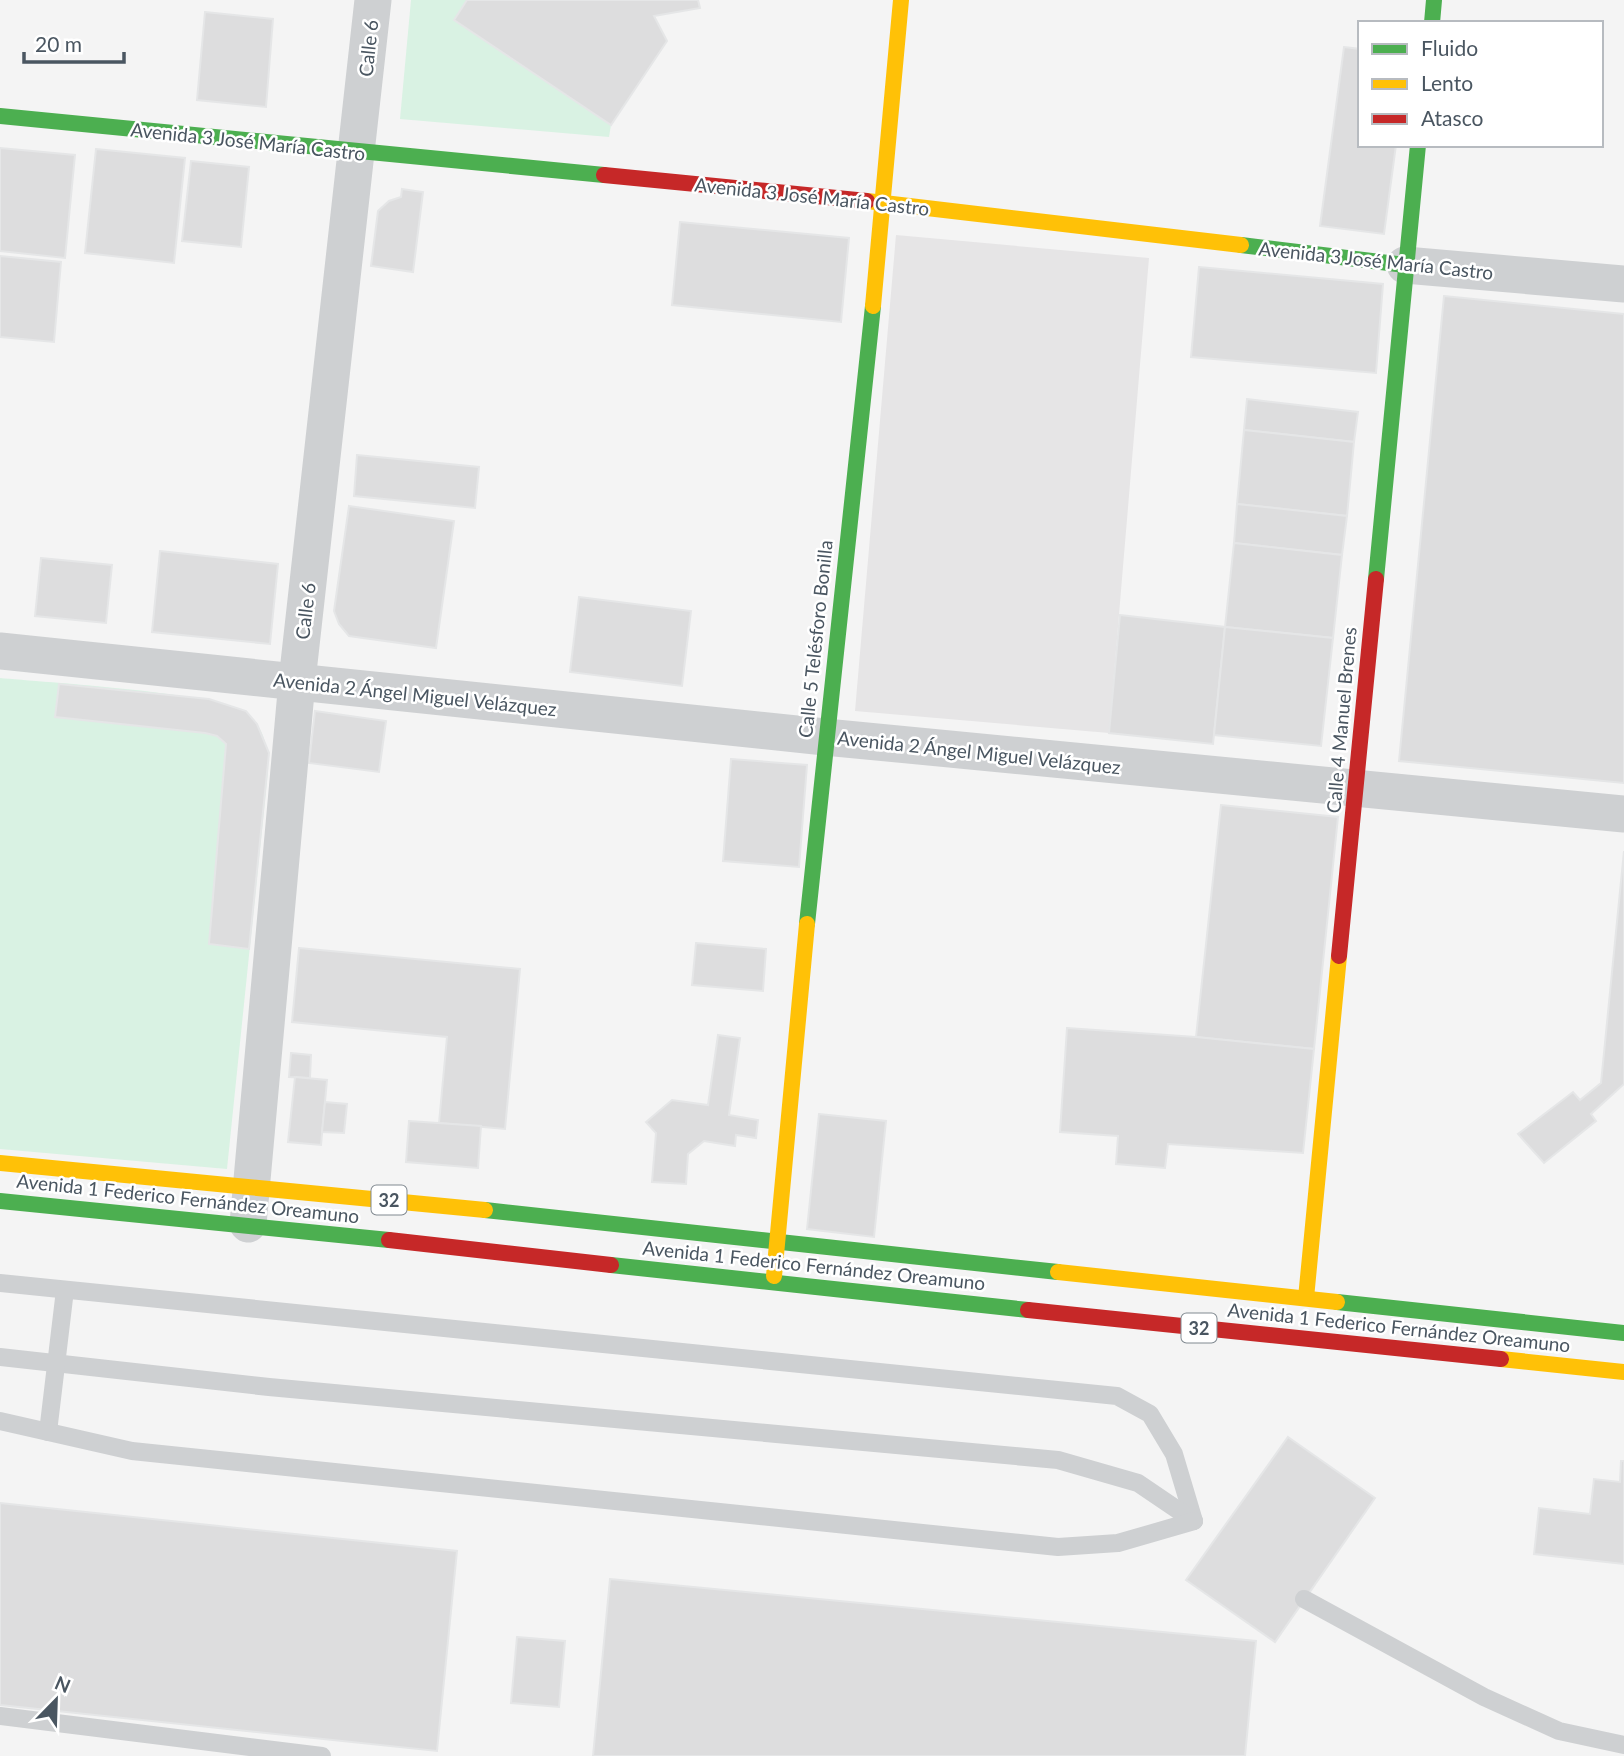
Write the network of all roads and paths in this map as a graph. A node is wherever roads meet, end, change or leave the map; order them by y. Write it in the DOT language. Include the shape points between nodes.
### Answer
graph roads {
  1 [pos="373,0"];
  2 [pos="901,0"];
  3 [pos="1434,0"];
  4 [pos="1432,21"];
  5 [pos="0,116"];
  6 [pos="1418,147"];
  7 [pos="357,152"];
  8 [pos="885,203"];
  9 [pos="1405,265"];
  10 [pos="1624,284"];
  11 [pos="0,651"];
  12 [pos="297,681"];
  13 [pos="825,737"];
  14 [pos="1356,788"];
  15 [pos="1624,814"];
  16 [pos="0,1163"];
  17 [pos="250,1185"];
  18 [pos="0,1201"];
  19 [pos="248,1224"];
  20 [pos="778,1242"];
  21 [pos="0,1283"];
  22 [pos="774,1283"];
  23 [pos="65,1290"];
  24 [pos="1306,1298"];
  25 [pos="1624,1333"];
  26 [pos="1301,1339"];
  27 [pos="0,1357"];
  28 [pos="57,1363"];
  29 [pos="1624,1372"];
  30 [pos="0,1421"];
  31 [pos="48,1432"];
  32 [pos="1194,1521"];
  33 [pos="1304,1599"];
  34 [pos="0,1716"];
  35 [pos="1624,1745"];
  36 [pos="321,1756"];
  1 -- 7 [label="street, Calle 6"];
  2 -- 8 [label="main road, Calle 5 Telésforo Bonilla"];
  3 -- 4 [label="main road"];
  5 -- 7 [label="main road, Avenida 3 José María Castro"];
  6 -- 9 [label="main road, Calle 4 Manuel Brenes"];
  7 -- 8 [label="main road, Avenida 3 José María Castro"];
  7 -- 12 [label="street, Calle 6"];
  8 -- 9 [label="main road, Avenida 3 José María Castro"];
  8 -- 13 [label="main road, Calle 5 Telésforo Bonilla"];
  9 -- 10 [label="street, Avenida 3 José María Castro"];
  9 -- 14 [label="main road, Calle 4 Manuel Brenes"];
  11 -- 12 [label="street, Avenida 2 Ángel Miguel Velázquez"];
  12 -- 13 [label="street, Avenida 2 Ángel Miguel Velázquez"];
  12 -- 17 [label="street, Calle 6"];
  13 -- 14 [label="street, Avenida 2 Ángel Miguel Velázquez"];
  13 -- 20 [label="main road, Calle 5 Telésforo Bonilla"];
  14 -- 15 [label="street, Avenida 2 Ángel Miguel Velázquez"];
  14 -- 24 [label="main road, Calle 4 Manuel Brenes"];
  16 -- 17 [label="main road, Avenida 1 Federico Fernández Oreamuno / 32"];
  17 -- 19 [label="street, Calle 6"];
  17 -- 20 [label="main road, Avenida 1 Federico Fernández Oreamuno / 32"];
  18 -- 19 [label="main road, Avenida 1 Federico Fernández Oreamuno / 32"];
  19 -- 22 [label="main road, Avenida 1 Federico Fernández Oreamuno / 32"];
  20 -- 22 [label="main road, Calle 5 Telésforo Bonilla"];
  20 -- 24 [label="main road, Avenida 1 Federico Fernández Oreamuno / 32"];
  21 -- 23 [label="lane"];
  22 -- 26 [label="main road, Avenida 1 Federico Fernández Oreamuno / 32"];
  23 -- 28 [label="lane"];
  23 -- 32 [label="lane" via="1118,1396 1150,1414 1174,1454"];
  24 -- 25 [label="main road, Avenida 1 Federico Fernández Oreamuno / 32"];
  24 -- 26 [label="street"];
  26 -- 29 [label="main road, Avenida 1 Federico Fernández Oreamuno / 32"];
  27 -- 28 [label="lane"];
  28 -- 31 [label="lane"];
  28 -- 32 [label="lane" via="1058,1460 1139,1483"];
  30 -- 31 [label="lane"];
  31 -- 32 [label="lane" via="132,1451 1058,1547 1118,1543"];
  33 -- 35 [label="lane" via="1547,1726"];
  34 -- 36 [label="lane"];
}
